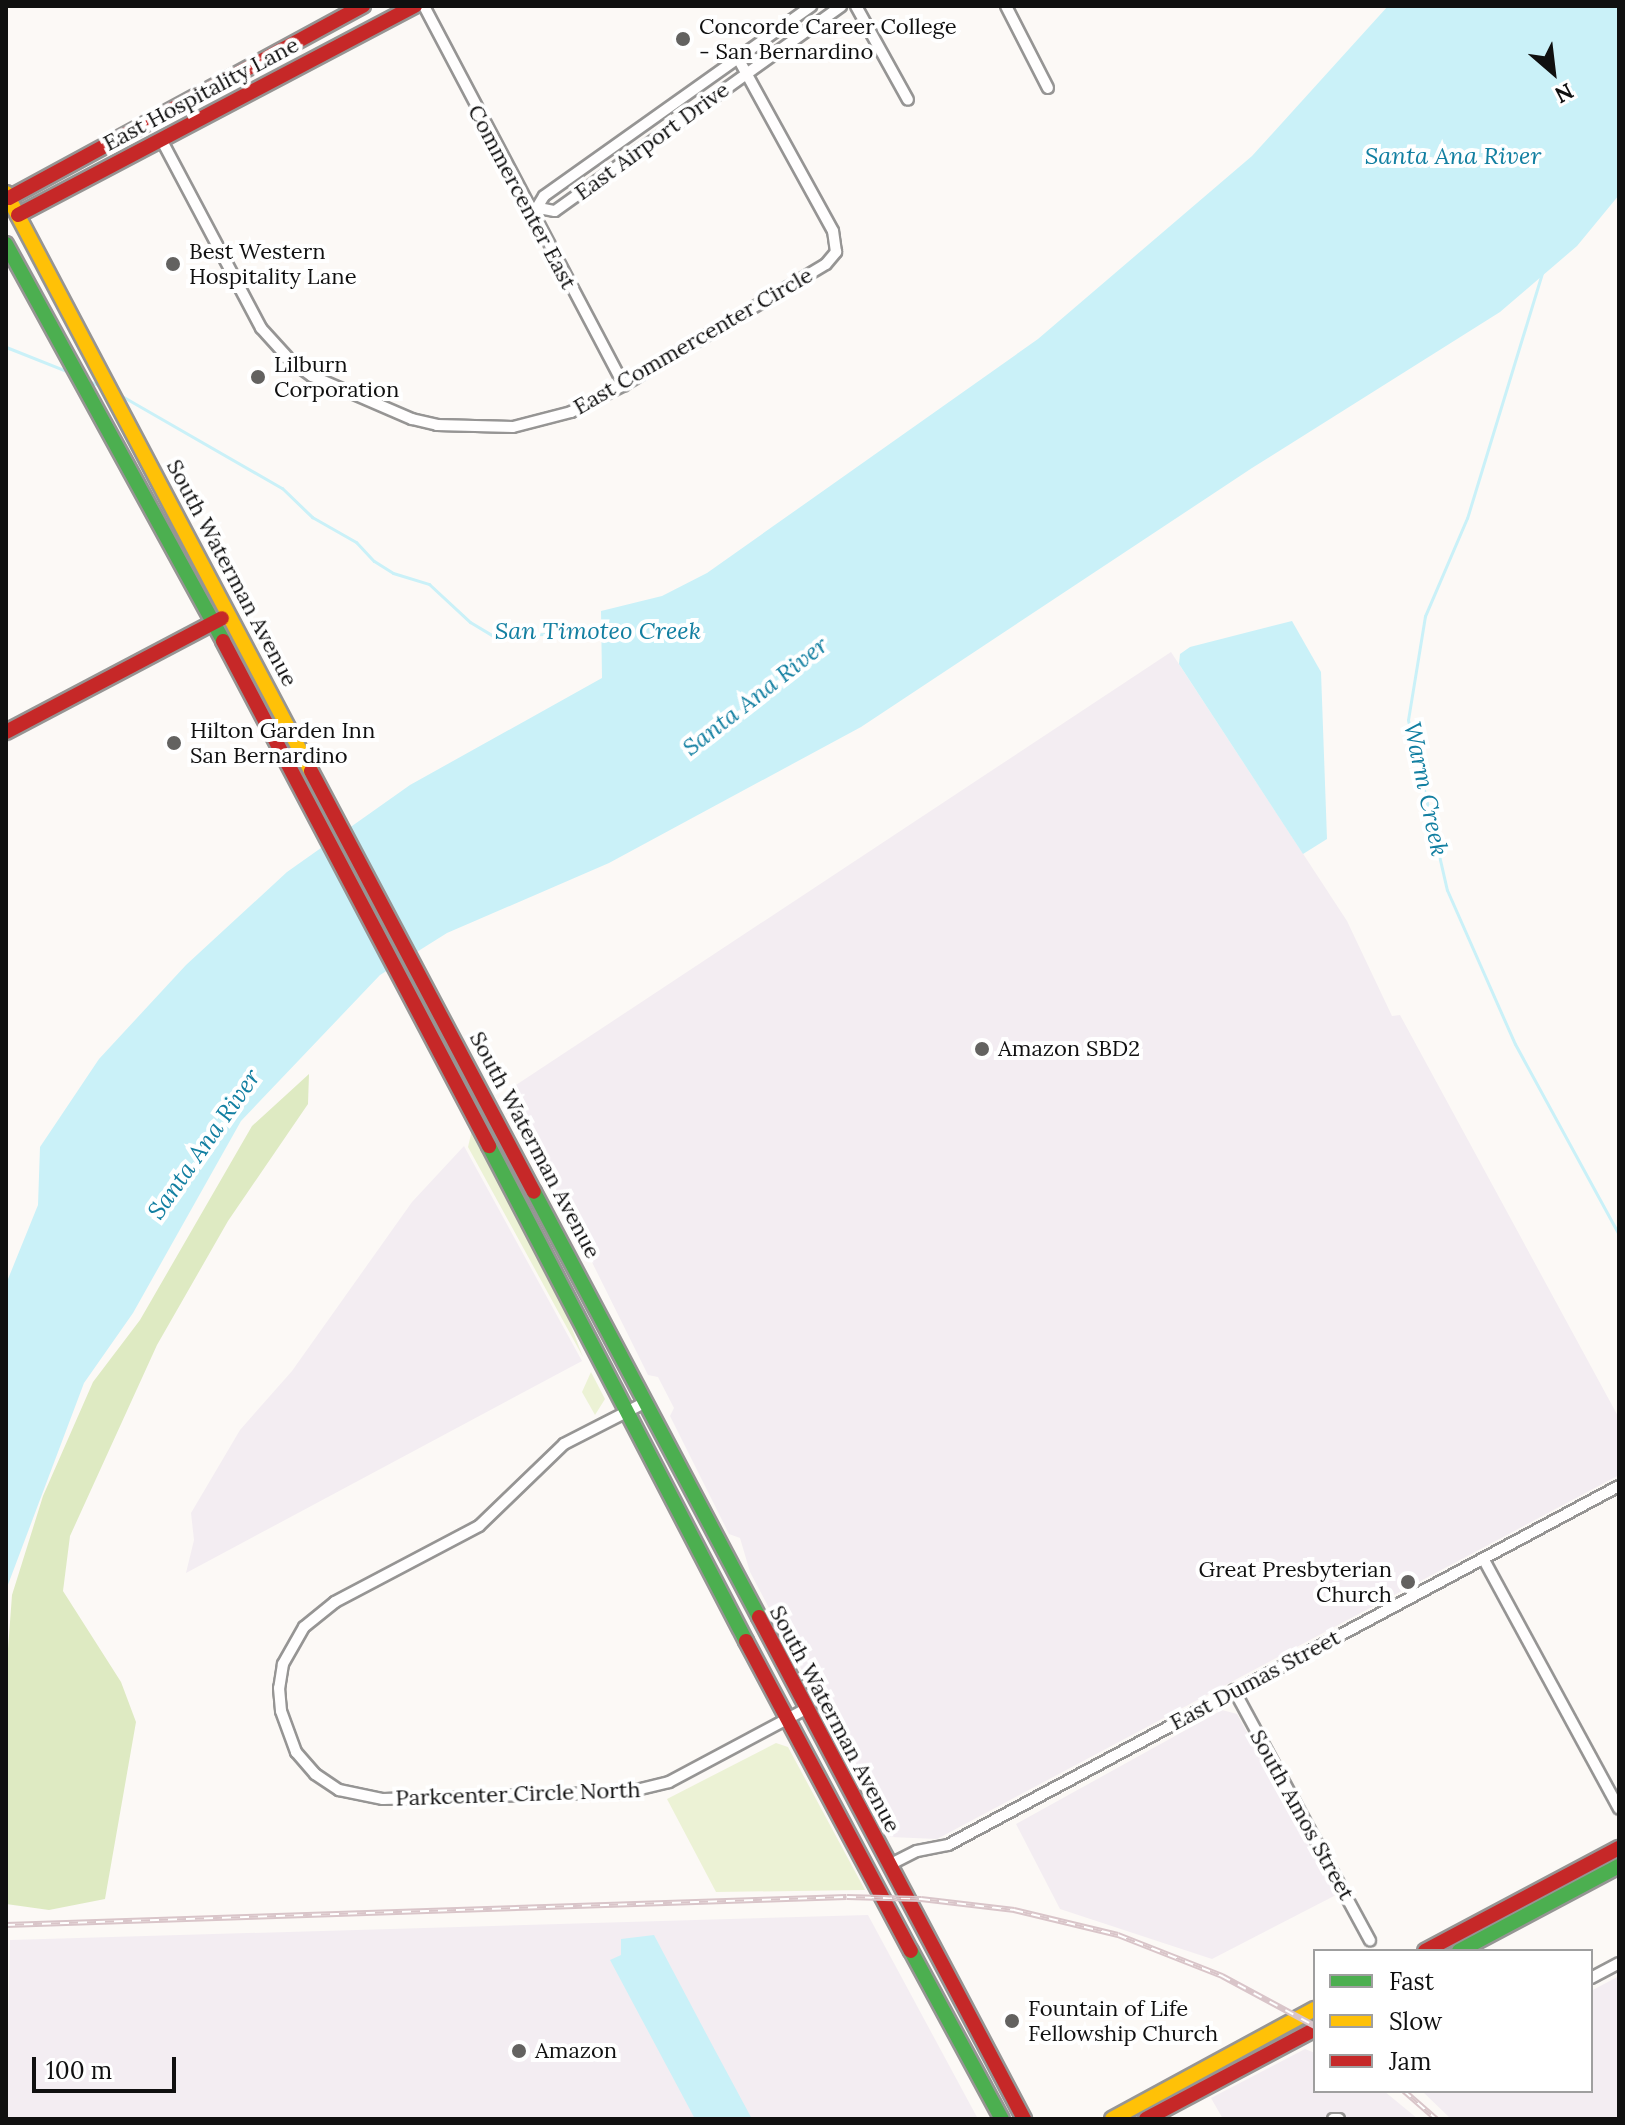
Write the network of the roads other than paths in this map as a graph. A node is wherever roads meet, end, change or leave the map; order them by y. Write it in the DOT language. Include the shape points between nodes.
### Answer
graph roads {
  1 [pos="363,6"];
  2 [pos="415,6"];
  3 [pos="424,6"];
  4 [pos="811,6"];
  5 [pos="841,6"];
  6 [pos="856,6"];
  7 [pos="1006,6"];
  8 [pos="738,58"];
  9 [pos="747,73"];
  10 [pos="1048,88"];
  11 [pos="908,100"];
  12 [pos="161,139"];
  13 [pos="7,197"];
  14 [pos="535,211"];
  15 [pos="12,216"];
  16 [pos="6,244"];
  17 [pos="624,385"];
  18 [pos="228,615"];
  19 [pos="210,624"];
  20 [pos="6,732"];
  21 [pos="330,822"];
  22 [pos="466,1078"];
  23 [pos="644,1403"];
  24 [pos="629,1410"];
  25 [pos="1619,1486"];
  26 [pos="1484,1560"];
  27 [pos="1234,1690"];
  28 [pos="804,1710"];
  29 [pos="786,1718"];
  30 [pos="1619,1809"];
  31 [pos="1619,1848"];
  32 [pos="889,1865"];
  33 [pos="1619,1866"];
  34 [pos="1370,1940"];
  35 [pos="1429,1949"];
  36 [pos="1463,1949"];
  37 [pos="1619,1963"];
  38 [pos="1593,1977"];
  39 [pos="1313,2010"];
  40 [pos="1313,2030"];
  41 [pos="1002,2119"];
  42 [pos="1024,2119"];
  43 [pos="1112,2119"];
  44 [pos="1146,2119"];
  1 -- 13 [label="main road, East Hospitality Lane"];
  2 -- 12 [label="main road, East Hospitality Lane"];
  3 -- 14 [label="street, Commercenter East"];
  4 -- 8 [label="street, East Airport Drive"];
  5 -- 9 [label="street, East Airport Drive"];
  6 -- 11 [label="street"];
  7 -- 10 [label="street"];
  8 -- 9 [label="street"];
  8 -- 14 [label="street, East Airport Drive" via="544,196"];
  9 -- 14 [label="street, East Airport Drive" via="555,211"];
  9 -- 17 [label="street, East Commercenter Circle" via="833,231 836,252 826,264"];
  12 -- 15 [label="main road, East Hospitality Lane"];
  12 -- 17 [label="street, East Commercenter Circle" via="261,328 312,376 437,425 513,427 571,412"];
  13 -- 15 [label="main road, South Waterman Avenue"];
  14 -- 17 [label="street, Commercenter East"];
  15 -- 18 [label="main road, South Waterman Avenue"];
  16 -- 19 [label="main road, South Waterman Avenue"];
  18 -- 19 [label="main road"];
  18 -- 21 [label="main road, South Waterman Avenue"];
  19 -- 20 [label="main road"];
  19 -- 21 [label="main road, South Waterman Avenue"];
  21 -- 22 [label="main road, South Waterman Avenue"];
  22 -- 23 [label="main road, South Waterman Avenue"];
  22 -- 24 [label="main road, South Waterman Avenue"];
  23 -- 24 [label="street"];
  23 -- 28 [label="main road, South Waterman Avenue"];
  24 -- 29 [label="main road, South Waterman Avenue"];
  24 -- 29 [label="street, Parkcenter Circle North" via="556,1450 479,1526 335,1602 304,1627 283,1664 281,1711 296,1752 339,1790 383,1799 628,1792 669,1782"];
  25 -- 26 [label="street, East Dumas Street"];
  26 -- 27 [label="street, East Dumas Street"];
  26 -- 30 [label="street"];
  27 -- 32 [label="street, East Dumas Street" via="948,1845 917,1851"];
  27 -- 34 [label="street, South Amos Street"];
  28 -- 29 [label="street, Parkcenter Circle North"];
  28 -- 32 [label="main road, South Waterman Avenue"];
  29 -- 41 [label="main road, South Waterman Avenue"];
  31 -- 35 [label="main road"];
  32 -- 42 [label="main road, South Waterman Avenue"];
  33 -- 36 [label="main road"];
  37 -- 38 [label="street"];
  39 -- 43 [label="main road"];
  40 -- 44 [label="main road"];
}
